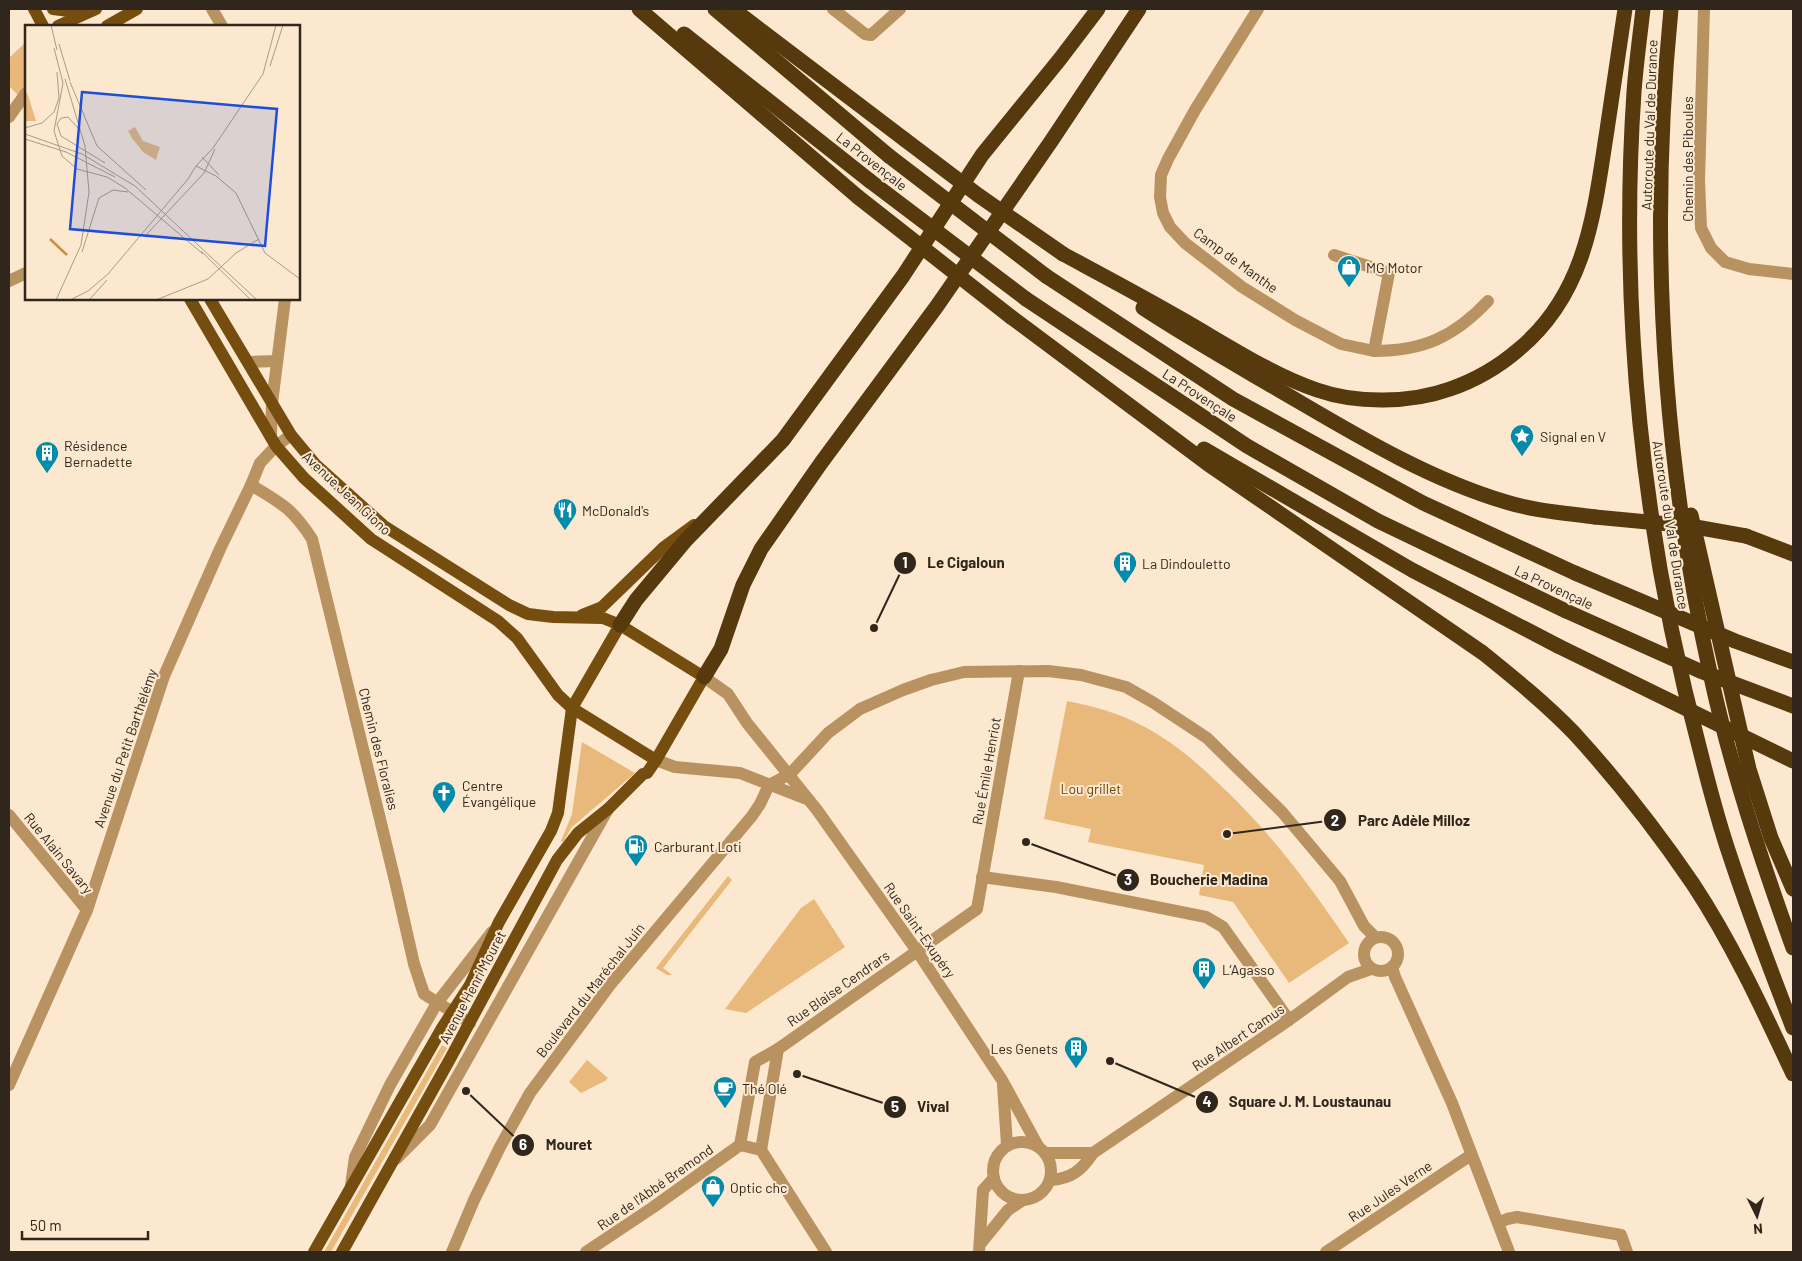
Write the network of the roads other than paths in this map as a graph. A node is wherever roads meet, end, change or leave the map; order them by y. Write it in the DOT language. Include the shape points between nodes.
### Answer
graph roads {
  1 [pos="34,9"];
  2 [pos="48,9"];
  3 [pos="53,9"];
  4 [pos="80,9"];
  5 [pos="96,9"];
  6 [pos="136,9"];
  7 [pos="212,9"];
  8 [pos="639,9"];
  9 [pos="651,9"];
  10 [pos="715,9"];
  11 [pos="733,9"];
  12 [pos="834,9"];
  13 [pos="900,9"];
  14 [pos="1098,9"];
  15 [pos="1138,9"];
  16 [pos="1258,9"];
  17 [pos="1625,9"];
  18 [pos="1643,9"];
  19 [pos="1671,9"];
  20 [pos="1704,9"];
  21 [pos="42,25"];
  22 [pos="56,25"];
  23 [pos="59,25"];
  24 [pos="109,25"];
  25 [pos="221,25"];
  26 [pos="25,94"];
  27 [pos="9,117"];
  28 [pos="1063,254"];
  29 [pos="1334,255"];
  30 [pos="25,273"];
  31 [pos="1793,274"];
  32 [pos="9,281"];
  33 [pos="191,300"];
  34 [pos="211,300"];
  35 [pos="285,300"];
  36 [pos="1488,301"];
  37 [pos="1011,317"];
  38 [pos="1374,351"];
  39 [pos="276,361"];
  40 [pos="248,362"];
  41 [pos="272,403"];
  42 [pos="1669,412"];
  43 [pos="292,435"];
  44 [pos="274,441"];
  45 [pos="251,485"];
  46 [pos="716,511"];
  47 [pos="1793,554"];
  48 [pos="580,616"];
  49 [pos="620,624"];
  50 [pos="1793,662"];
  51 [pos="1019,671"];
  52 [pos="704,677"];
  53 [pos="1793,706"];
  54 [pos="572,708"];
  55 [pos="656,760"];
  56 [pos="1793,761"];
  57 [pos="790,774"];
  58 [pos="768,785"];
  59 [pos="809,800"];
  60 [pos="608,809"];
  61 [pos="9,815"];
  62 [pos="982,877"];
  63 [pos="1793,889"];
  64 [pos="87,910"];
  65 [pos="499,922"];
  66 [pos="1368,946"];
  67 [pos="1793,948"];
  68 [pos="916,951"];
  69 [pos="1392,967"];
  70 [pos="1372,968"];
  71 [pos="1348,976"];
  72 [pos="437,1003"];
  73 [pos="453,1012"];
  74 [pos="1289,1020"];
  75 [pos="470,1023"];
  76 [pos="1793,1028"];
  77 [pos="778,1049"];
  78 [pos="1793,1074"];
  79 [pos="1002,1080"];
  80 [pos="9,1085"];
  81 [pos="740,1145"];
  82 [pos="1007,1146"];
  83 [pos="1042,1149"];
  84 [pos="761,1150"];
  85 [pos="1093,1153"];
  86 [pos="1471,1155"];
  87 [pos="390,1164"];
  88 [pos="994,1178"];
  89 [pos="1050,1180"];
  90 [pos="351,1185"];
  91 [pos="1023,1200"];
  92 [pos="1498,1223"];
  93 [pos="980,1248"];
  94 [pos="314,1252"];
  95 [pos="342,1252"];
  96 [pos="452,1252"];
  97 [pos="586,1252"];
  98 [pos="826,1252"];
  99 [pos="1326,1252"];
  100 [pos="1509,1252"];
  101 [pos="1627,1252"];
  1 -- 21 [label="main road"];
  2 -- 22 [label="main road"];
  3 -- 4 [label="main road"];
  5 -- 23 [label="main road"];
  6 -- 24 [label="main road"];
  7 -- 25 [label="street"];
  8 -- 37 [label="highway, bridge" via="858,196"];
  9 -- 53 [label="highway, La Provençale, bridge" via="1026,299 1257,451 1378,521 1566,611 1700,671"];
  10 -- 50 [label="highway, La Provençale, bridge" via="889,156 1046,276 1233,399 1423,503 1576,573 1735,641"];
  11 -- 28 [label="highway, bridge" via="978,195"];
  12 -- 13 [label="street" via="865,34 872,34"];
  14 -- 46 [label="highway" via="982,155 903,276 783,440"];
  15 -- 52 [label="highway" via="942,298 761,549 743,585 721,649"];
  16 -- 38 [label="street, Camp de Manthe" via="1168,159 1161,175 1163,213 1170,227 1185,243 1242,287 1341,344"];
  17 -- 28 [label="highway" via="1598,190 1584,249 1560,304 1545,325 1484,376 1442,392 1402,399 1357,399 1318,391 1262,366"];
  18 -- 76 [label="highway, Autoroute du Val de Durance" via="1634,90 1631,293 1648,496 1673,637 1710,788 1730,855"];
  19 -- 42 [label="highway, Autoroute du Val de Durance" via="1661,157 1664,354"];
  20 -- 31 [label="street, Chemin des Piboules" via="1699,180 1701,228 1711,248 1725,262 1749,269"];
  26 -- 27 [label="street"];
  28 -- 47 [label="highway, bridge" via="1170,326 1334,422 1416,467 1475,492 1544,510 1683,525 1746,536"];
  29 -- 38 [label="street" via="1389,273"];
  30 -- 32 [label="street"];
  33 -- 44 [label="main road, Avenue Jean Giono"];
  34 -- 40 [label="main road, Avenue Jean Giono"];
  35 -- 39 [label="street"];
  36 -- 38 [label="street, Camp de Manthe" via="1441,339 1411,348"];
  37 -- 56 [label="highway, bridge" via="1216,458 1412,570 1558,646"];
  37 -- 78 [label="highway" via="1208,464 1483,653 1572,732 1620,786 1694,885 1731,950"];
  39 -- 40 [label="street"];
  39 -- 41 [label="street"];
  40 -- 41 [label="main road, Avenue Jean Giono"];
  41 -- 43 [label="main road, Avenue Jean Giono"];
  41 -- 44 [label="street"];
  42 -- 63 [label="highway" via="1749,769 1771,838"];
  42 -- 67 [label="highway, Autoroute du Val de Durance" via="1692,586 1711,678 1735,769"];
  43 -- 44 [label="street, Avenue du Petit Barthélémy"];
  43 -- 48 [label="main road, Avenue Jean Giono" via="316,465 384,526 448,568 528,614"];
  44 -- 45 [label="street, Avenue du Petit Barthélémy"];
  44 -- 54 [label="main road, Avenue Jean Giono" via="304,478 371,539 498,621 517,638 558,695"];
  45 -- 64 [label="street, Avenue du Petit Barthélémy" via="164,676"];
  45 -- 72 [label="street, Chemin des Floralies" via="286,506 312,539 414,964 424,994"];
  46 -- 48 [label="main road" via="664,547 602,607"];
  46 -- 49 [label="highway" via="686,540"];
  48 -- 49 [label="main road, Avenue Jean Giono" via="603,618"];
  49 -- 52 [label="main road, Avenue Jean Giono"];
  49 -- 54 [label="main road"];
  51 -- 57 [label="street" via="964,672 902,690 860,709 828,733"];
  51 -- 62 [label="street, Rue Émile Henriot"];
  51 -- 66 [label="street" via="1081,675 1126,687 1191,725 1282,812 1340,881 1364,926"];
  52 -- 55 [label="main road, Avenue Henri Mouret"];
  52 -- 57 [label="street, Rue Saint-Exupéry" via="728,694 747,723"];
  54 -- 55 [label="main road, Avenue Jean Giono"];
  54 -- 65 [label="main road, Avenue Henri Mouret" via="558,813"];
  55 -- 58 [label="street" via="675,767 740,773"];
  55 -- 60 [label="main road, Avenue Henri Mouret" via="647,773"];
  57 -- 58 [label="street"];
  57 -- 59 [label="street, Rue Saint-Exupéry"];
  58 -- 59 [label="street"];
  58 -- 96 [label="street, Boulevard du Maréchal Juin" via="752,816 610,985 530,1093 479,1191"];
  59 -- 68 [label="street, Rue Saint-Exupéry"];
  60 -- 75 [label="main road, Avenue Henri Mouret" via="578,832 556,860"];
  60 -- 87 [label="street" via="430,1125"];
  61 -- 64 [label="street, Rue Alain Savary"];
  62 -- 68 [label="street, Rue Émile Henriot" via="977,909"];
  62 -- 74 [label="street" via="1206,917 1223,927"];
  64 -- 80 [label="street, Avenue du Petit Barthélémy"];
  65 -- 72 [label="street, Avenue Henri Mouret"];
  65 -- 73 [label="main road, Avenue Henri Mouret" via="470,985"];
  66 -- 69 [label="street" via="1382,937 1394,943 1398,955"];
  66 -- 70 [label="street" via="1367,965"];
  66 -- 71 [label="street, Rue Albert Camus"];
  68 -- 77 [label="street, Rue Blaise Cendrars"];
  68 -- 79 [label="street, Rue Saint-Exupéry"];
  69 -- 70 [label="street" via="1378,971"];
  69 -- 86 [label="street" via="1452,1103"];
  70 -- 71 [label="street, Rue Albert Camus"];
  71 -- 74 [label="street, Rue Albert Camus"];
  72 -- 73 [label="street, Chemin des Floralies"];
  72 -- 90 [label="street, Avenue Henri Mouret" via="390,1085 355,1156"];
  73 -- 75 [label="street, Chemin des Floralies"];
  73 -- 90 [label="main road, Avenue Henri Mouret"];
  74 -- 85 [label="street, Rue Albert Camus"];
  75 -- 87 [label="main road, Avenue Henri Mouret"];
  77 -- 81 [label="street, Rue Blaise Cendrars" via="755,1062"];
  77 -- 84 [label="street"];
  79 -- 82 [label="street, Rue Saint-Exupéry"];
  79 -- 83 [label="street, Rue Saint-Exupéry"];
  81 -- 84 [label="street"];
  81 -- 97 [label="street, Rue de l'Abbé Bremond"];
  82 -- 83 [label="street" via="1021,1141 1031,1142"];
  82 -- 88 [label="street" via="994,1161"];
  83 -- 85 [label="street"];
  83 -- 89 [label="street" via="1050,1160"];
  84 -- 98 [label="street"];
  85 -- 89 [label="street, Rue Albert Camus" via="1085,1166 1064,1179"];
  86 -- 92 [label="street"];
  86 -- 99 [label="street, Rue Jules Verne"];
  87 -- 95 [label="main road, Avenue Henri Mouret"];
  88 -- 91 [label="street" via="1005,1194"];
  88 -- 93 [label="street" via="983,1190"];
  89 -- 91 [label="street" via="1041,1193"];
  90 -- 94 [label="main road, Avenue Henri Mouret"];
  91 -- 93 [label="street" via="1008,1210"];
  92 -- 100 [label="street"];
  92 -- 101 [label="street" via="1517,1217 1621,1235"];
}
